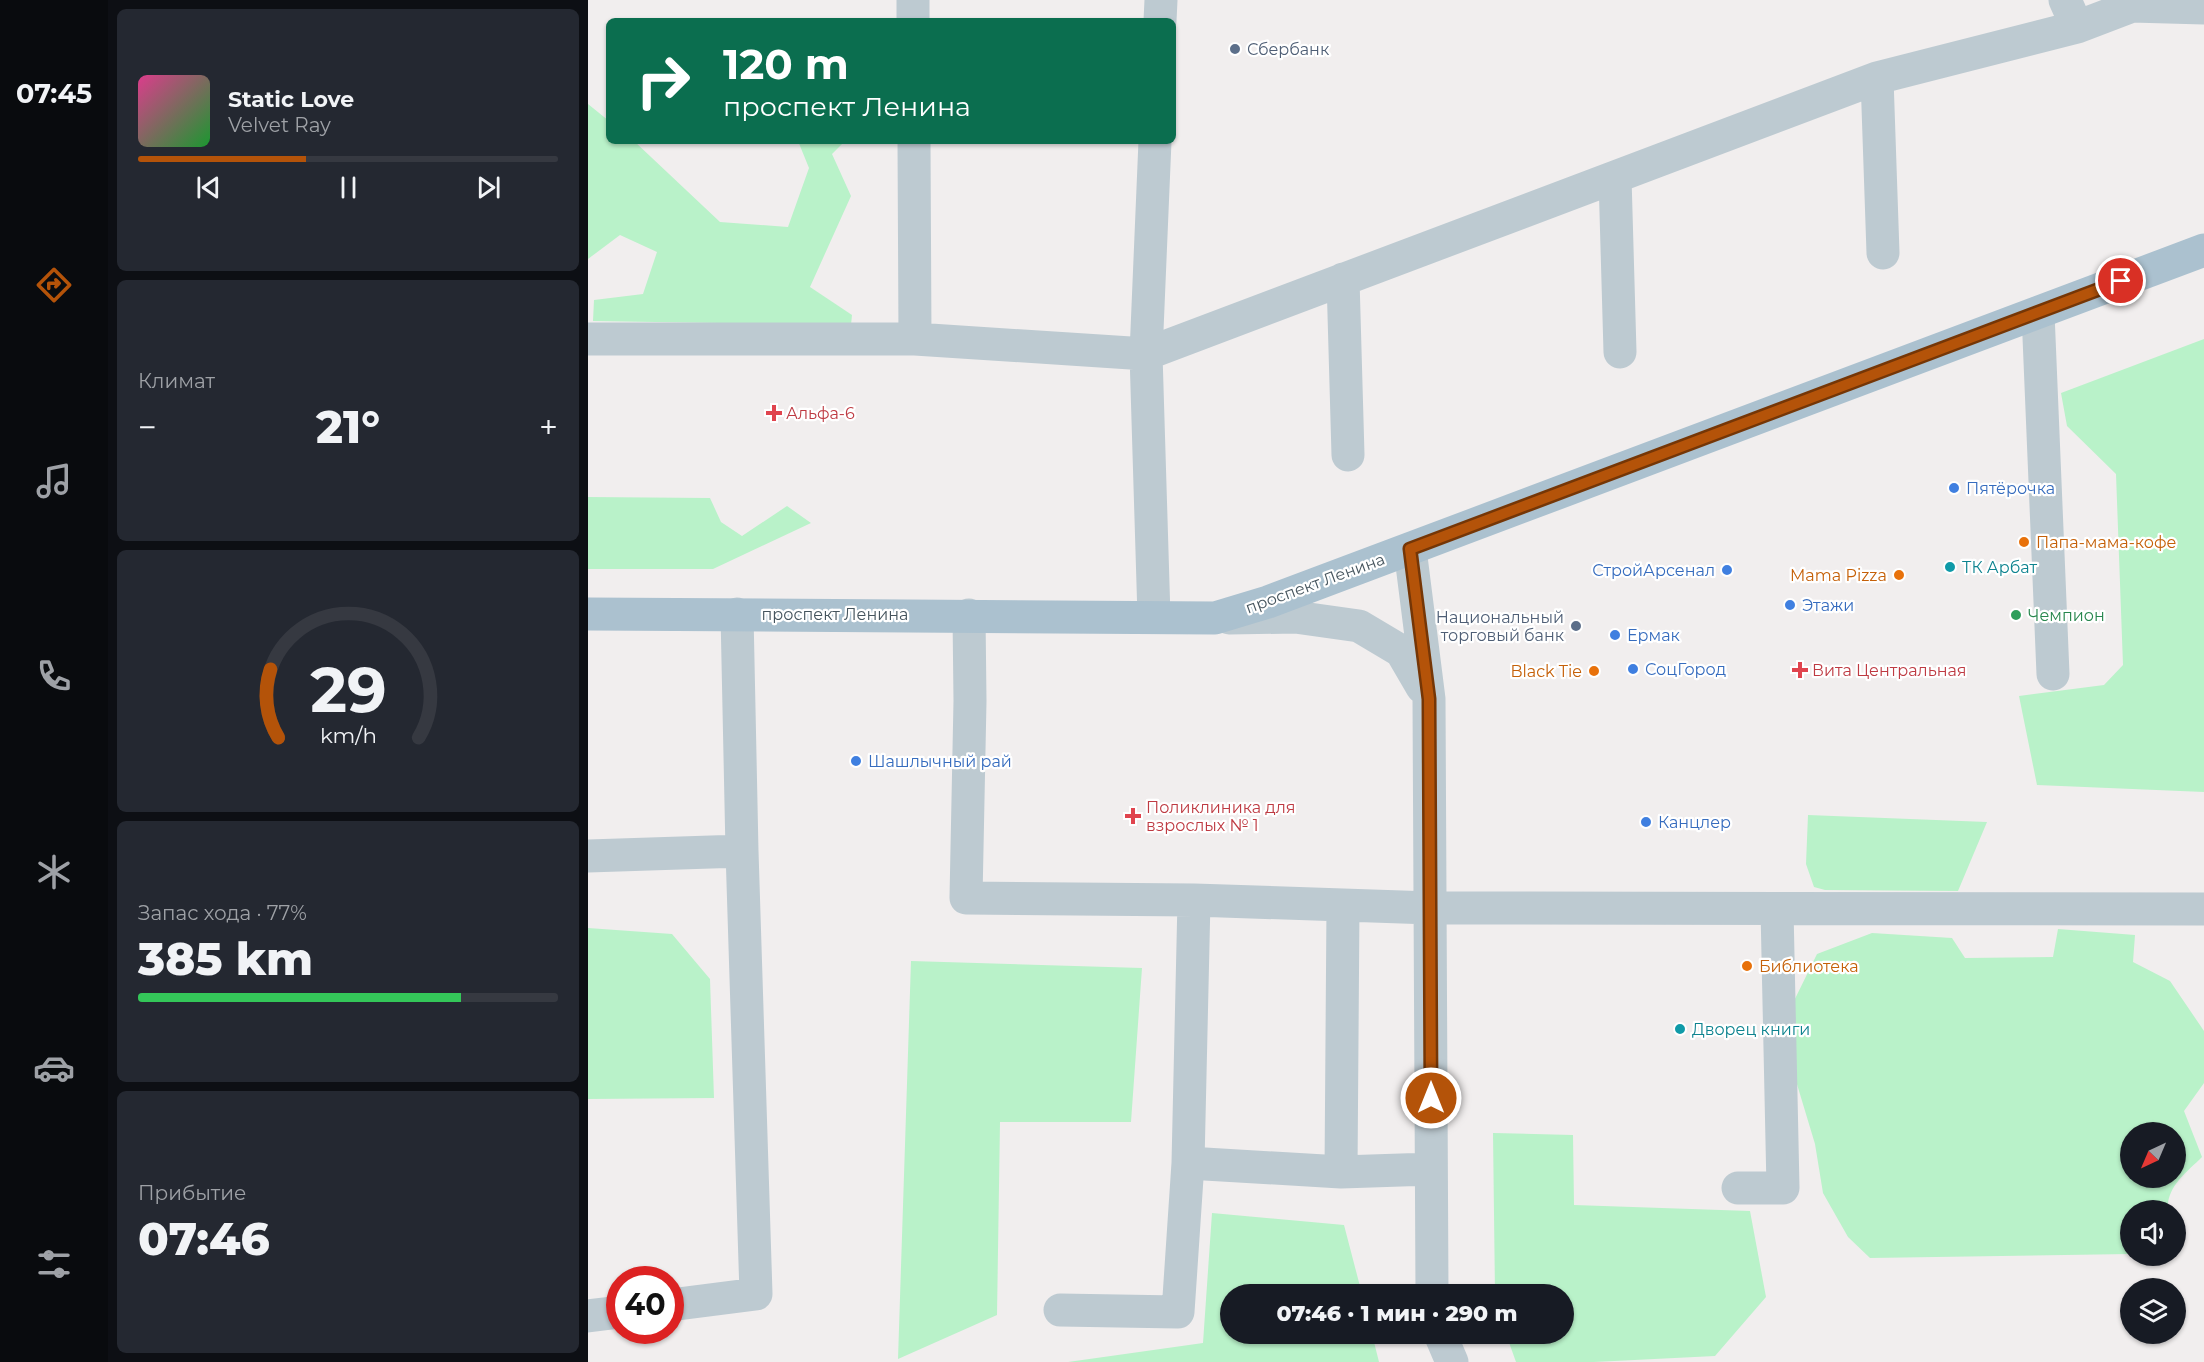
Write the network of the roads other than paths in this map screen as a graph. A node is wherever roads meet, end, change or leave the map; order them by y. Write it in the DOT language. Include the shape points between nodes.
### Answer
graph roads {
  1 [pos="913,0"];
  2 [pos="1161,0"];
  3 [pos="2204,8"];
  4 [pos="2071,14"];
  5 [pos="913,18"];
  6 [pos="1160,18"];
  7 [pos="1877,78"];
  8 [pos="914,144"];
  9 [pos="1155,144"];
  10 [pos="1615,177"];
  11 [pos="2204,250"];
  12 [pos="1884,253"];
  13 [pos="1343,279"];
  14 [pos="2038,313"];
  15 [pos="588,339"];
  16 [pos="915,339"];
  17 [pos="1620,352"];
  18 [pos="1146,354"];
  19 [pos="1348,455"];
  20 [pos="1410,549"];
  21 [pos="588,614"];
  22 [pos="737,614"];
  23 [pos="969,615"];
  24 [pos="1154,617"];
  25 [pos="1215,618"];
  26 [pos="2053,674"];
  27 [pos="1429,699"];
  28 [pos="742,851"];
  29 [pos="588,855"];
  30 [pos="1194,900"];
  31 [pos="1343,905"];
  32 [pos="1431,908"];
  33 [pos="1777,909"];
  34 [pos="2204,909"];
  35 [pos="1188,1163"];
  36 [pos="1431,1169"];
  37 [pos="1341,1172"];
  38 [pos="1738,1188"];
  39 [pos="1432,1284"];
  40 [pos="684,1303"];
  41 [pos="1060,1310"];
  42 [pos="606,1314"];
  43 [pos="588,1316"];
  44 [pos="1444,1344"];
  45 [pos="1452,1362"];
  1 -- 5 [label="street"];
  2 -- 6 [label="street"];
  3 -- 4 [label="street" via="2132,6"];
  4 -- 7 [label="street"];
  7 -- 10 [label="street"];
  7 -- 12 [label="street"];
  8 -- 16 [label="street"];
  9 -- 18 [label="street"];
  10 -- 13 [label="street"];
  10 -- 17 [label="street"];
  11 -- 14 [label="main road, проспект Ленина"];
  13 -- 18 [label="street"];
  13 -- 19 [label="street"];
  14 -- 20 [label="main road, проспект Ленина"];
  14 -- 26 [label="street"];
  15 -- 16 [label="street"];
  16 -- 18 [label="street"];
  18 -- 24 [label="street"];
  20 -- 25 [label="main road, проспект Ленина"];
  20 -- 27 [label="street"];
  21 -- 22 [label="main road, проспект Ленина"];
  22 -- 23 [label="main road, проспект Ленина"];
  22 -- 28 [label="street"];
  23 -- 24 [label="main road, проспект Ленина"];
  23 -- 30 [label="street" via="966,898"];
  24 -- 25 [label="main road, проспект Ленина"];
  25 -- 27 [label="street" via="1295,617 1359,626 1401,651"];
  27 -- 32 [label="street"];
  28 -- 29 [label="street"];
  28 -- 40 [label="street" via="756,1294"];
  30 -- 31 [label="street"];
  30 -- 35 [label="street"];
  31 -- 32 [label="street"];
  31 -- 37 [label="street"];
  32 -- 33 [label="street"];
  32 -- 36 [label="street"];
  33 -- 34 [label="street"];
  33 -- 38 [label="street" via="1783,1188"];
  35 -- 37 [label="street"];
  35 -- 41 [label="street" via="1178,1312"];
  36 -- 37 [label="street"];
  36 -- 39 [label="street"];
  42 -- 43 [label="street"];
  44 -- 45 [label="street"];
}
